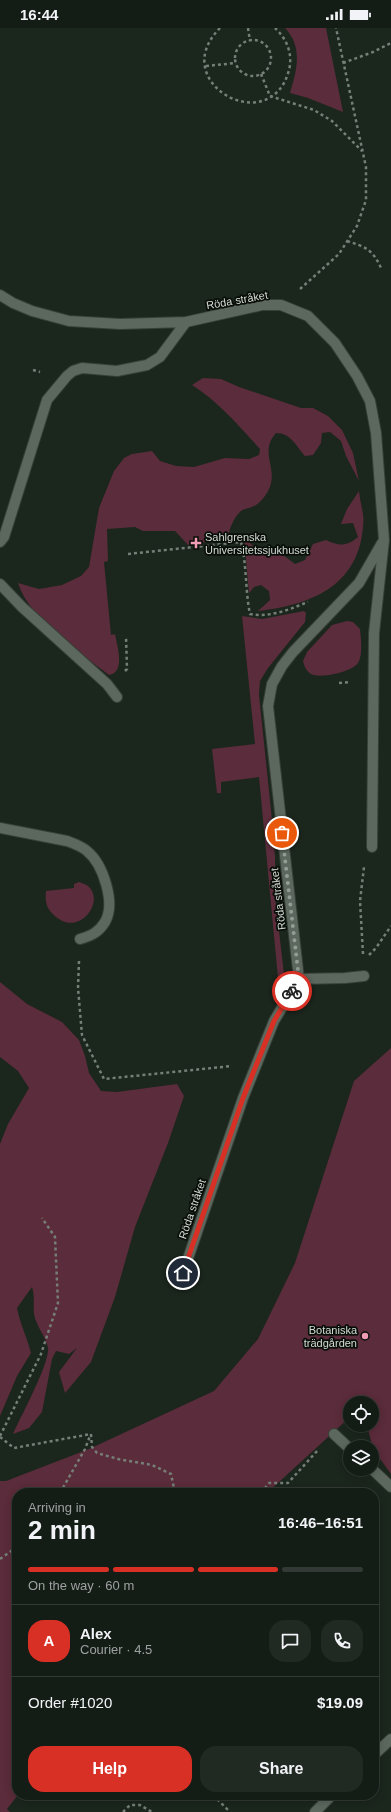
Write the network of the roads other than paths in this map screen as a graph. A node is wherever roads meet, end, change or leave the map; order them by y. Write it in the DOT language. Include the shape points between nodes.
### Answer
graph roads {
  1 [pos="0,295"];
  2 [pos="186,322"];
  3 [pos="384,540"];
  4 [pos="0,542"];
  5 [pos="0,584"];
  6 [pos="117,698"];
  7 [pos="0,828"];
  8 [pos="372,847"];
  9 [pos="80,939"];
  10 [pos="364,976"];
  11 [pos="299,979"];
  12 [pos="183,1273"];
  13 [pos="334,1434"];
  14 [pos="343,1442"];
  15 [pos="379,1476"];
  16 [pos="391,1487"];
  17 [pos="391,1739"];
  18 [pos="379,1750"];
  19 [pos="327,1800"];
  20 [pos="315,1812"];
  1 -- 2 [label="street, Röda stråket" via="32,311 69,321 120,324"];
  2 -- 3 [label="street, Röda stråket" via="262,306 281,305 308,316 335,343 370,401 376,432"];
  2 -- 4 [label="street" via="160,357 147,365 116,370 82,368 74,371 54,390 47,400 4,537"];
  3 -- 8 [label="street, Röda stråket" via="374,633"];
  3 -- 11 [label="street, Röda stråket" via="359,583 293,652 272,684 268,706"];
  5 -- 6 [label="street" via="110,688"];
  7 -- 9 [label="street" via="68,841 78,844 88,852 105,879 109,912 106,922 99,930 92,936"];
  10 -- 11 [label="street"];
  11 -- 12 [label="street, Röda stråket" via="274,1021 243,1098"];
  13 -- 14 [label="street"];
  15 -- 16 [label="street"];
  17 -- 18 [label="street"];
  19 -- 20 [label="street"];
}
